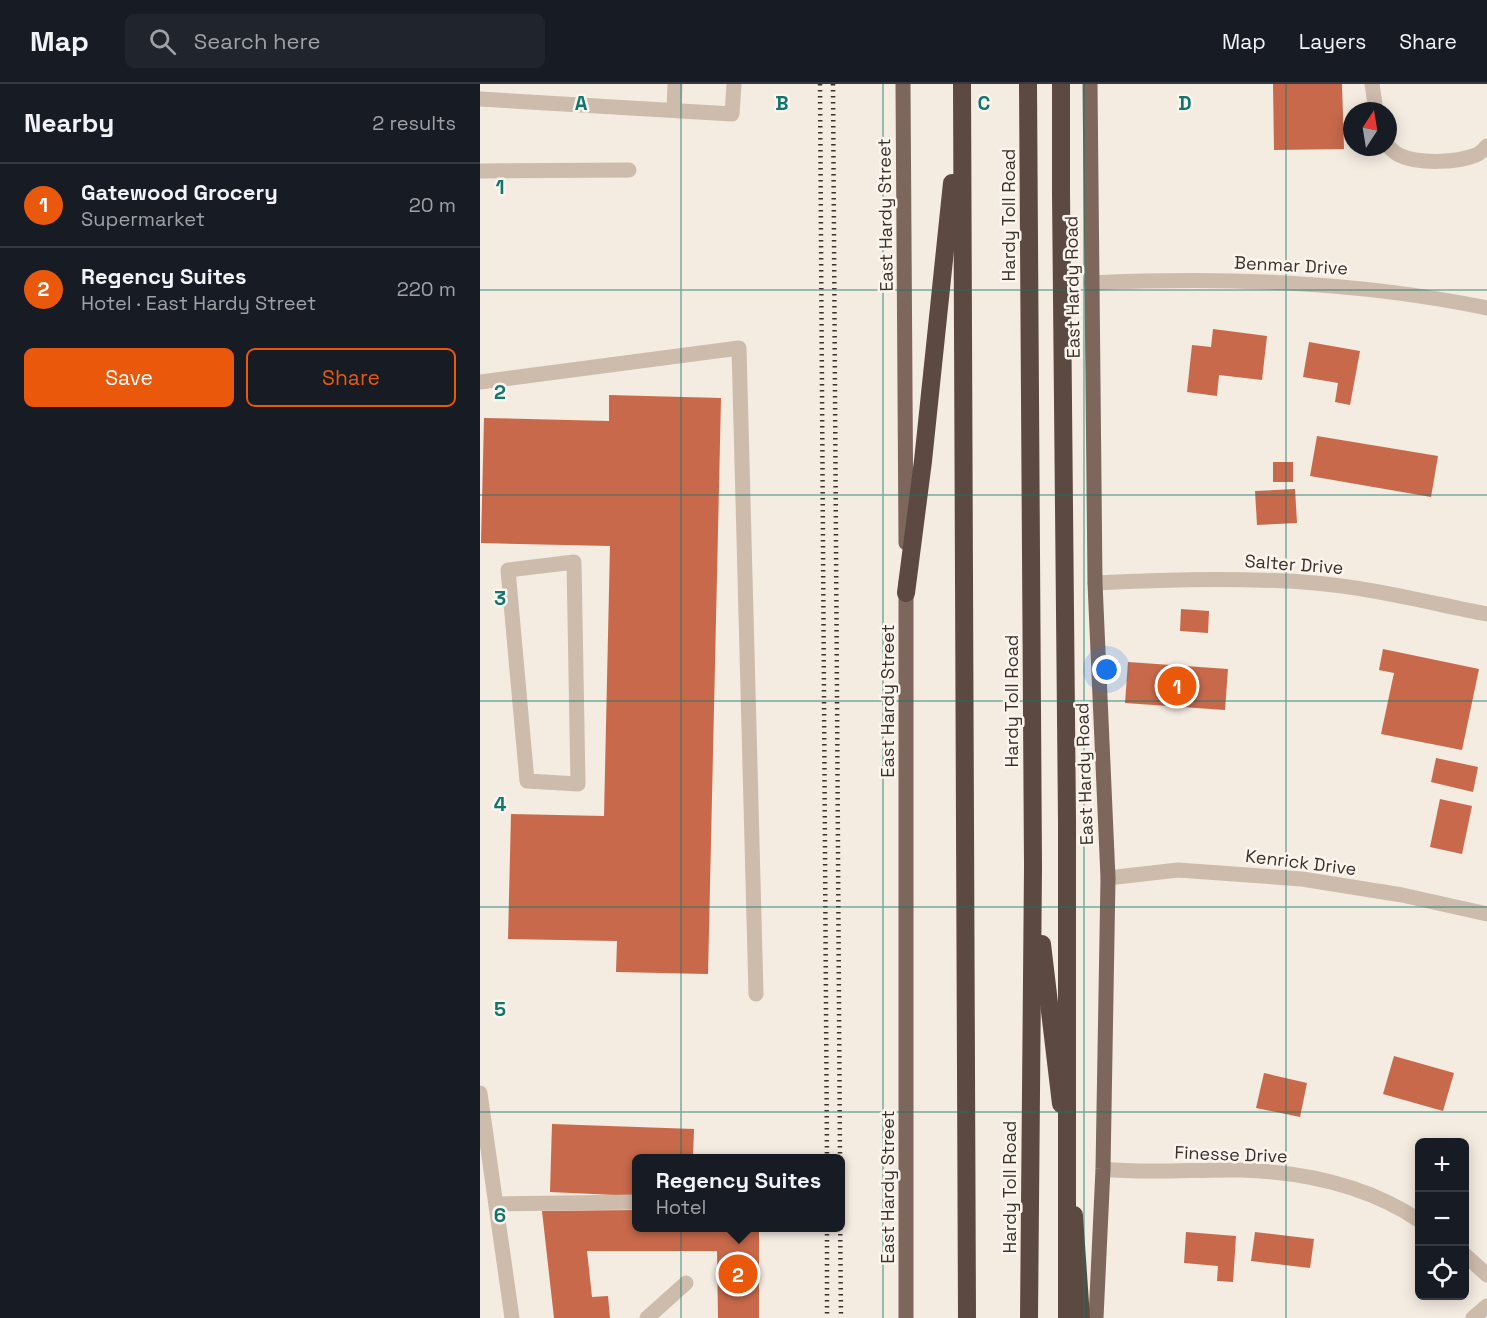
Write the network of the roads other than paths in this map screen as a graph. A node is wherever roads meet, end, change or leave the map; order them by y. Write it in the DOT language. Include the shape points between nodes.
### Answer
graph roads {
  1 [pos="675,84"];
  2 [pos="734,84"];
  3 [pos="903,84"];
  4 [pos="962,84"];
  5 [pos="1028,84"];
  6 [pos="1061,84"];
  7 [pos="1090,84"];
  8 [pos="1372,84"];
  9 [pos="480,99"];
  10 [pos="1375,102"];
  11 [pos="962,107"];
  12 [pos="674,110"];
  13 [pos="1487,146"];
  14 [pos="1397,153"];
  15 [pos="629,170"];
  16 [pos="480,171"];
  17 [pos="1091,283"];
  18 [pos="1487,308"];
  19 [pos="480,382"];
  20 [pos="574,562"];
  21 [pos="1095,583"];
  22 [pos="906,592"];
  23 [pos="1487,614"];
  24 [pos="1033,867"];
  25 [pos="1108,878"];
  26 [pos="1487,914"];
  27 [pos="756,994"];
  28 [pos="480,1093"];
  29 [pos="1103,1169"];
  30 [pos="632,1203"];
  31 [pos="497,1204"];
  32 [pos="1415,1218"];
  33 [pos="1469,1259"];
  34 [pos="1487,1275"];
  35 [pos="686,1282"];
  36 [pos="1487,1306"];
  37 [pos="512,1318"];
  38 [pos="647,1318"];
  39 [pos="906,1318"];
  40 [pos="967,1318"];
  41 [pos="1029,1318"];
  42 [pos="1067,1318"];
  43 [pos="1081,1318"];
  44 [pos="1096,1318"];
  45 [pos="1473,1318"];
  1 -- 12 [label="street"];
  2 -- 12 [label="street" via="732,114"];
  3 -- 22 [label="main road, East Hardy Street"];
  4 -- 11 [label="highway"];
  5 -- 24 [label="highway, Hardy Toll Road"];
  6 -- 42 [label="highway, bridge"];
  7 -- 17 [label="main road, East Hardy Road"];
  8 -- 10 [label="street"];
  9 -- 12 [label="street"];
  11 -- 22 [label="highway"];
  11 -- 40 [label="highway"];
  13 -- 14 [label="street" via="1477,155 1457,160 1413,160"];
  15 -- 16 [label="street"];
  17 -- 18 [label="street, Benmar Drive" via="1142,280 1328,284"];
  17 -- 21 [label="main road, East Hardy Road"];
  19 -- 27 [label="street" via="739,348"];
  20 -- 20 [label="street" via="578,783 527,781 508,570"];
  21 -- 23 [label="street, Salter Drive" via="1160,579 1317,583"];
  21 -- 25 [label="main road, East Hardy Road"];
  22 -- 39 [label="main road, East Hardy Street"];
  24 -- 41 [label="highway, Hardy Toll Road"];
  24 -- 43 [label="highway" via="1074,1213"];
  25 -- 26 [label="street, Kenrick Drive" via="1178,870 1302,879"];
  25 -- 29 [label="main road, East Hardy Road"];
  28 -- 31 [label="street"];
  29 -- 32 [label="street, Finesse Drive" via="1242,1170 1302,1176 1361,1191"];
  29 -- 44 [label="main road, East Hardy Road"];
  30 -- 31 [label="street"];
  31 -- 37 [label="street"];
  33 -- 34 [label="street"];
  35 -- 38 [label="street"];
  36 -- 45 [label="street"];
}
